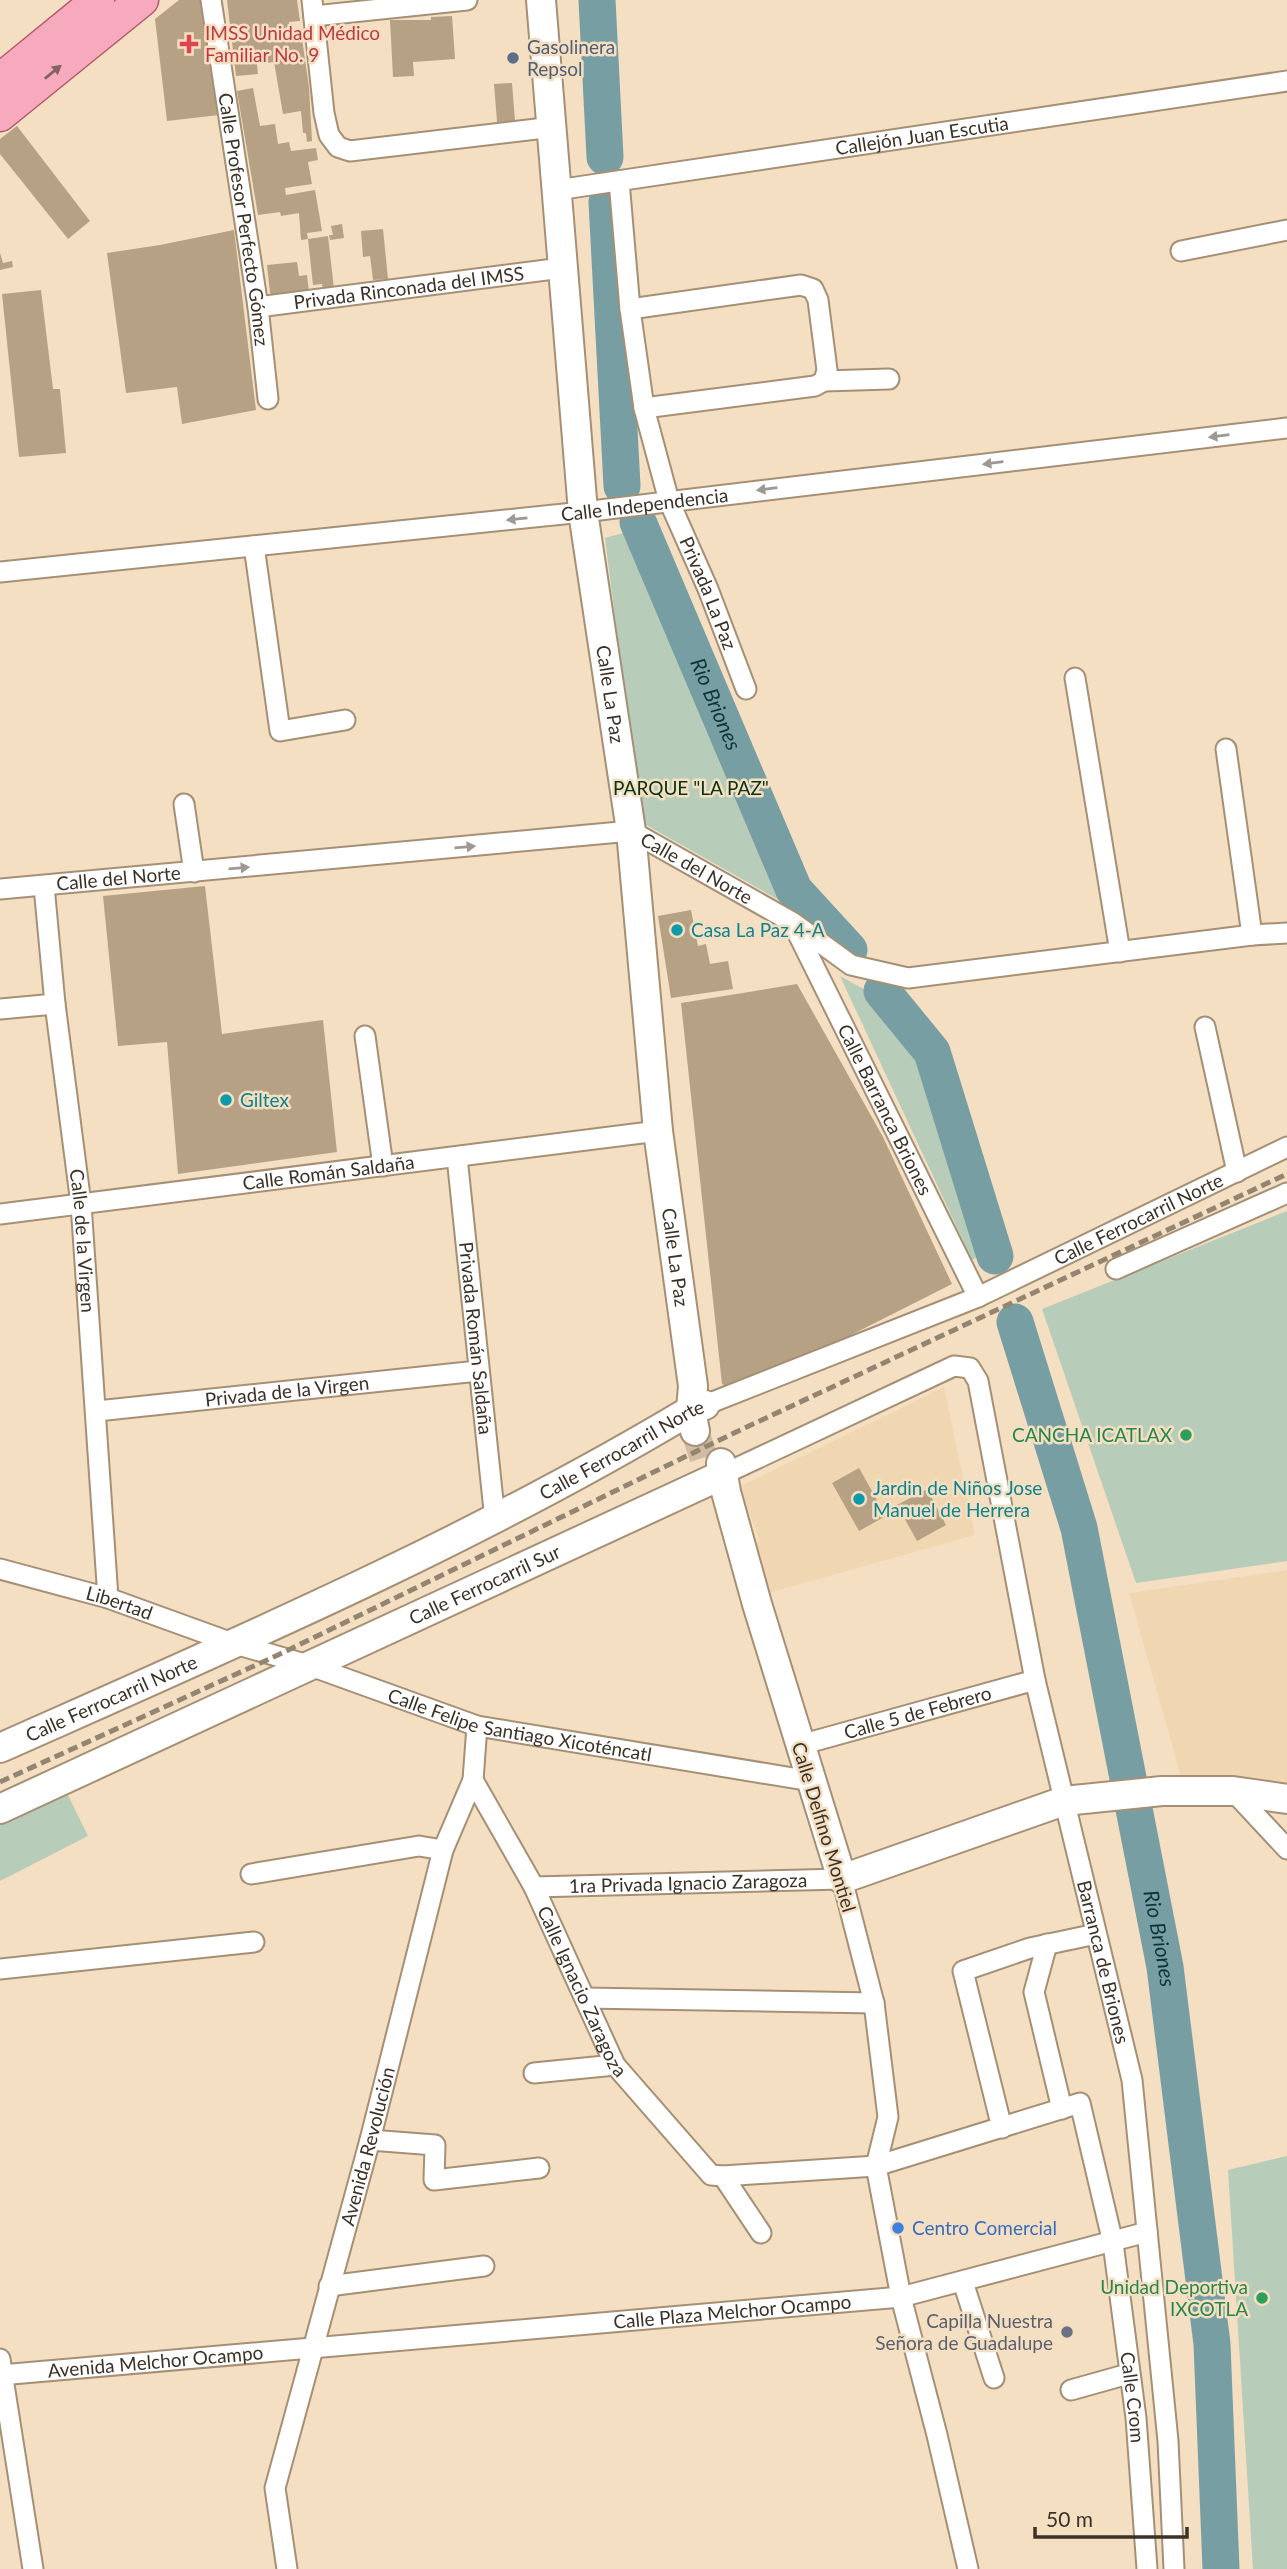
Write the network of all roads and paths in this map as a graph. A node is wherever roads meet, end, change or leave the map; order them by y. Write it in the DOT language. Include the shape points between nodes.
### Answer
graph roads {
  1 [pos="98,0"];
  2 [pos="142,0"];
  3 [pos="211,0"];
  4 [pos="467,0"];
  5 [pos="541,0"];
  6 [pos="313,8"];
  7 [pos="0,80"];
  8 [pos="1287,80"];
  9 [pos="0,115"];
  10 [pos="553,127"];
  11 [pos="619,181"];
  12 [pos="557,190"];
  13 [pos="1287,230"];
  14 [pos="1181,251"];
  15 [pos="562,268"];
  16 [pos="258,307"];
  17 [pos="630,309"];
  18 [pos="888,379"];
  19 [pos="824,381"];
  20 [pos="268,399"];
  21 [pos="644,408"];
  22 [pos="1287,428"];
  23 [pos="668,501"];
  24 [pos="583,512"];
  25 [pos="254,546"];
  26 [pos="0,572"];
  27 [pos="1075,678"];
  28 [pos="746,689"];
  29 [pos="345,720"];
  30 [pos="1226,749"];
  31 [pos="184,804"];
  32 [pos="631,831"];
  33 [pos="194,872"];
  34 [pos="44,886"];
  35 [pos="0,890"];
  36 [pos="792,922"];
  37 [pos="1287,933"];
  38 [pos="1252,935"];
  39 [pos="1120,952"];
  40 [pos="55,1004"];
  41 [pos="0,1009"];
  42 [pos="1205,1027"];
  43 [pos="365,1036"];
  44 [pos="658,1131"];
  45 [pos="1287,1147"];
  46 [pos="457,1157"];
  47 [pos="383,1166"];
  48 [pos="1237,1172"];
  49 [pos="1287,1193"];
  50 [pos="81,1204"];
  51 [pos="0,1214"];
  52 [pos="1116,1269"];
  53 [pos="978,1297"];
  54 [pos="970,1368"];
  55 [pos="478,1371"];
  56 [pos="97,1411"];
  57 [pos="698,1412"];
  58 [pos="718,1475"];
  59 [pos="495,1520"];
  60 [pos="0,1569"];
  61 [pos="108,1598"];
  62 [pos="235,1644"];
  63 [pos="307,1665"];
  64 [pos="1035,1680"];
  65 [pos="477,1726"];
  66 [pos="800,1745"];
  67 [pos="0,1748"];
  68 [pos="473,1780"];
  69 [pos="810,1781"];
  70 [pos="1233,1791"];
  71 [pos="1287,1799"];
  72 [pos="1064,1801"];
  73 [pos="0,1809"];
  74 [pos="1287,1849"];
  75 [pos="443,1850"];
  76 [pos="251,1874"];
  77 [pos="842,1879"];
  78 [pos="534,1887"];
  79 [pos="1096,1934"];
  80 [pos="254,1942"];
  81 [pos="1048,1944"];
  82 [pos="0,1969"];
  83 [pos="585,1998"];
  84 [pos="874,2003"];
  85 [pos="615,2064"];
  86 [pos="534,2073"];
  87 [pos="1071,2106"];
  88 [pos="1002,2128"];
  89 [pos="370,2140"];
  90 [pos="876,2166"];
  91 [pos="539,2168"];
  92 [pos="723,2176"];
  93 [pos="1147,2232"];
  94 [pos="761,2233"];
  95 [pos="1113,2243"];
  96 [pos="484,2266"];
  97 [pos="963,2281"];
  98 [pos="329,2286"];
  99 [pos="901,2297"];
  100 [pos="312,2348"];
  101 [pos="1,2370"];
  102 [pos="1128,2374"];
  103 [pos="994,2378"];
  104 [pos="1071,2389"];
  105 [pos="33,2569"];
  106 [pos="286,2569"];
  107 [pos="968,2569"];
  108 [pos="1147,2569"];
  109 [pos="1174,2569"];
  1 -- 7 [label="main road"];
  9 -- 2 [label="main road, one-way"];
  3 -- 16 [label="street, Calle Profesor Perfecto Gómez"];
  4 -- 6 [label="street"];
  5 -- 10 [label="main road, Calle La Paz"];
  6 -- 10 [label="street" via="324,113 329,135 338,146 350,151"];
  8 -- 11 [label="street, Callejón Juan Escutia"];
  10 -- 12 [label="main road, Calle La Paz"];
  11 -- 12 [label="street, Callejón Juan Escutia"];
  11 -- 17 [label="street"];
  12 -- 15 [label="main road, Calle La Paz"];
  13 -- 14 [label="street"];
  15 -- 16 [label="street, Privada Rinconada del IMSS"];
  15 -- 24 [label="main road, Calle La Paz"];
  16 -- 20 [label="street, Calle Profesor Perfecto Gómez"];
  17 -- 19 [label="street" via="801,285 813,289 827,370"];
  17 -- 21 [label="street"];
  18 -- 19 [label="street"];
  19 -- 21 [label="street" via="815,386"];
  21 -- 23 [label="street"];
  22 -- 23 [label="street, Calle Independencia, one-way"];
  23 -- 24 [label="street, Calle Independencia"];
  23 -- 28 [label="street, Privada La Paz"];
  24 -- 25 [label="street, Calle Independencia, one-way"];
  24 -- 32 [label="main road, Calle La Paz"];
  25 -- 26 [label="street, Calle Independencia"];
  25 -- 29 [label="street" via="279,731"];
  27 -- 39 [label="street"];
  30 -- 38 [label="street"];
  31 -- 33 [label="street"];
  33 -- 32 [label="street, Calle del Norte, one-way"];
  32 -- 36 [label="street, Calle del Norte"];
  32 -- 44 [label="main road, Calle La Paz"];
  33 -- 34 [label="street, Calle del Norte"];
  34 -- 35 [label="street, Calle del Norte"];
  34 -- 40 [label="street, Calle de la Virgen"];
  36 -- 39 [label="street, Calle del Norte" via="851,965 908,978"];
  36 -- 53 [label="street, Calle Barranca Briones"];
  37 -- 38 [label="street, Calle del Norte"];
  38 -- 39 [label="street, Calle del Norte"];
  40 -- 41 [label="street"];
  40 -- 50 [label="street, Calle de la Virgen"];
  42 -- 48 [label="street"];
  43 -- 47 [label="street"];
  44 -- 46 [label="street, Calle Román Saldaña"];
  44 -- 57 [label="main road, Calle La Paz"];
  45 -- 48 [label="street, Calle Ferrocarril Norte"];
  46 -- 47 [label="street, Calle Román Saldaña"];
  46 -- 55 [label="street, Privada Román Saldaña"];
  47 -- 50 [label="street, Calle Román Saldaña"];
  48 -- 53 [label="street, Calle Ferrocarril Norte"];
  49 -- 52 [label="street"];
  50 -- 51 [label="street, Calle Román Saldaña"];
  50 -- 56 [label="street, Calle de la Virgen"];
  53 -- 57 [label="street, Calle Ferrocarril Norte"];
  54 -- 58 [label="street, Calle Ferrocarril Sur" via="954,1366"];
  54 -- 64 [label="street, Barranca de Briones" via="978,1381"];
  55 -- 56 [label="street, Privada de la Virgen"];
  55 -- 59 [label="street, Privada Román Saldaña"];
  56 -- 61 [label="street, Calle de la Virgen"];
  57 -- 59 [label="main road, Calle Ferrocarril Norte"];
  58 -- 63 [label="main road, Calle Ferrocarril Sur"];
  58 -- 66 [label="main road, Calle Delfino Montiel"];
  59 -- 62 [label="main road, Calle Ferrocarril Norte"];
  60 -- 61 [label="street, Libertad"];
  61 -- 62 [label="street, Libertad"];
  62 -- 63 [label="street, Calle Felipe Santiago Xicoténcatl"];
  62 -- 67 [label="main road, Calle Ferrocarril Norte"];
  63 -- 65 [label="street, Calle Felipe Santiago Xicoténcatl"];
  63 -- 73 [label="main road, Calle Ferrocarril Sur"];
  64 -- 66 [label="street, Calle 5 de Febrero"];
  64 -- 72 [label="street, Barranca de Briones"];
  65 -- 68 [label="street, Avenida Revolución"];
  65 -- 69 [label="street, Calle Felipe Santiago Xicoténcatl"];
  66 -- 69 [label="main road, Calle Delfino Montiel"];
  68 -- 75 [label="street, Avenida Revolución"];
  68 -- 78 [label="street, Calle Ignacio Zaragoza"];
  69 -- 77 [label="main road, Calle Delfino Montiel"];
  70 -- 71 [label="main road"];
  70 -- 72 [label="main road" via="1162,1791"];
  70 -- 74 [label="street"];
  72 -- 77 [label="main road"];
  72 -- 79 [label="street, Barranca de Briones"];
  75 -- 76 [label="street" via="419,1846"];
  75 -- 89 [label="street, Avenida Revolución"];
  77 -- 78 [label="street, 1ra Privada Ignacio Zaragoza"];
  77 -- 84 [label="street, Calle Delfino Montiel"];
  78 -- 83 [label="street, Calle Ignacio Zaragoza"];
  79 -- 81 [label="street"];
  79 -- 93 [label="street, Barranca de Briones" via="1132,2080"];
  80 -- 82 [label="street"];
  81 -- 87 [label="street, Calle Crom" via="1034,1992"];
  81 -- 88 [label="street" via="963,1971"];
  83 -- 84 [label="street"];
  83 -- 85 [label="street, Calle Ignacio Zaragoza"];
  84 -- 90 [label="street, Calle Delfino Montiel" via="888,2117"];
  85 -- 86 [label="street"];
  85 -- 92 [label="street, Calle Ignacio Zaragoza" via="711,2175"];
  87 -- 88 [label="street"];
  87 -- 95 [label="street, Calle Crom"];
  88 -- 90 [label="street"];
  89 -- 91 [label="street" via="435,2145 434,2180"];
  89 -- 98 [label="street, Avenida Revolución"];
  90 -- 92 [label="street"];
  90 -- 99 [label="street, Calle Delfino Montiel"];
  92 -- 94 [label="street"];
  93 -- 95 [label="street, Calle Plaza Melchor Ocampo"];
  93 -- 109 [label="street, Barranca de Briones" via="1168,2441"];
  95 -- 97 [label="street, Calle Plaza Melchor Ocampo"];
  95 -- 102 [label="street, Calle Crom"];
  96 -- 98 [label="street"];
  97 -- 99 [label="street, Calle Plaza Melchor Ocampo"];
  97 -- 103 [label="street"];
  98 -- 100 [label="street, Avenida Revolución"];
  99 -- 100 [label="street, Calle Plaza Melchor Ocampo"];
  99 -- 107 [label="street, Calle Delfino Montiel"];
  100 -- 101 [label="street, Avenida Melchor Ocampo"];
  100 -- 106 [label="street, Avenida Revolución" via="275,2488"];
  101 -- 105 [label="street"];
  102 -- 104 [label="street"];
  102 -- 108 [label="street, Calle Crom" via="1136,2418"];
}
